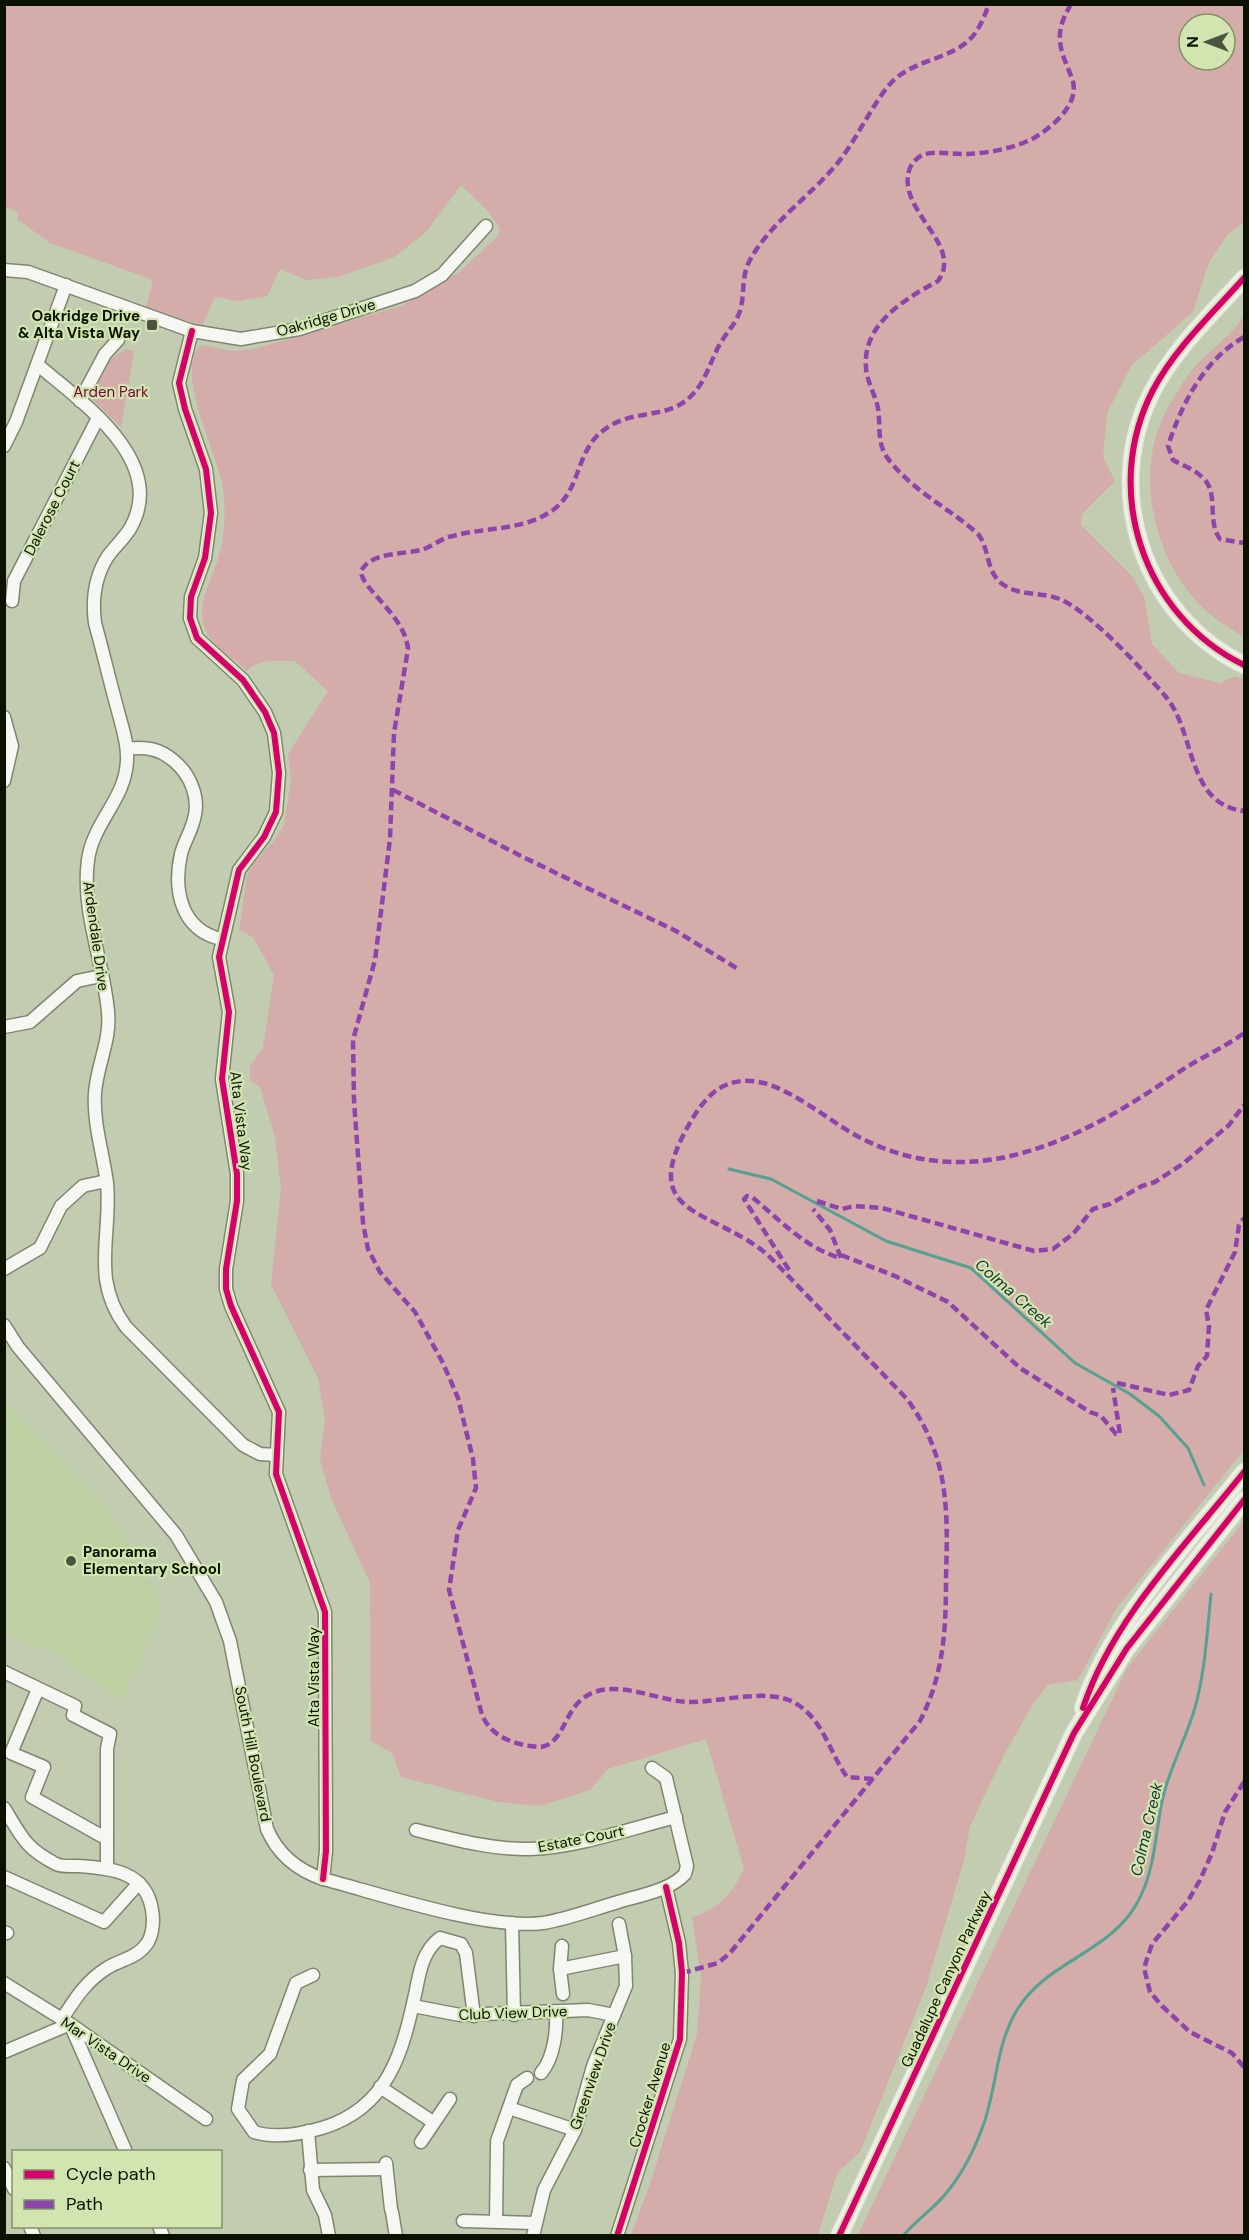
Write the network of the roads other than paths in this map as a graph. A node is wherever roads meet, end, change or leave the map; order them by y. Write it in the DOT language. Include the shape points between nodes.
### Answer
graph roads {
  1 [pos="486,226"];
  2 [pos="4,270"];
  3 [pos="1245,278"];
  4 [pos="66,285"];
  5 [pos="192,331"];
  6 [pos="118,340"];
  7 [pos="38,365"];
  8 [pos="80,401"];
  9 [pos="98,418"];
  10 [pos="4,446"];
  11 [pos="12,601"];
  12 [pos="1245,665"];
  13 [pos="4,717"];
  14 [pos="127,749"];
  15 [pos="4,781"];
  16 [pos="221,939"];
  17 [pos="101,976"];
  18 [pos="4,1027"];
  19 [pos="106,1181"];
  20 [pos="4,1269"];
  21 [pos="4,1325"];
  22 [pos="276,1455"];
  23 [pos="1245,1472"];
  24 [pos="1245,1500"];
  25 [pos="4,1672"];
  26 [pos="38,1689"];
  27 [pos="1074,1733"];
  28 [pos="652,1768"];
  29 [pos="4,1808"];
  30 [pos="676,1817"];
  31 [pos="416,1830"];
  32 [pos="107,1839"];
  33 [pos="107,1868"];
  34 [pos="323,1879"];
  35 [pos="6,1883"];
  36 [pos="139,1883"];
  37 [pos="666,1887"];
  38 [pos="512,1923"];
  39 [pos="619,1924"];
  40 [pos="562,1946"];
  41 [pos="625,1956"];
  42 [pos="560,1969"];
  43 [pos="313,1975"];
  44 [pos="4,1983"];
  45 [pos="563,1994"];
  46 [pos="413,2006"];
  47 [pos="556,2012"];
  48 [pos="514,2015"];
  49 [pos="614,2015"];
  50 [pos="474,2016"];
  51 [pos="66,2021"];
  52 [pos="4,2052"];
  53 [pos="541,2073"];
  54 [pos="527,2078"];
  55 [pos="380,2088"];
  56 [pos="450,2099"];
  57 [pos="508,2108"];
  58 [pos="206,2119"];
  59 [pos="433,2122"];
  60 [pos="575,2130"];
  61 [pos="308,2131"];
  62 [pos="421,2142"];
  63 [pos="126,2150"];
  64 [pos="4,2168"];
  65 [pos="310,2170"];
  66 [pos="12,2185"];
  67 [pos="496,2221"];
  68 [pos="463,2222"];
  69 [pos="534,2229"];
  70 [pos="329,2235"];
  71 [pos="396,2235"];
  72 [pos="617,2235"];
  73 [pos="839,2235"];
  1 -- 5 [label="street, Oakridge Drive" via="442,275 415,291 299,329 241,339"];
  2 -- 4 [label="street, Oakridge Drive" via="28,272"];
  3 -- 12 [label="main road" via="1158,381 1136,435 1130,483 1136,531 1158,586 1201,637"];
  4 -- 5 [label="street, Oakridge Drive"];
  4 -- 7 [label="street"];
  5 -- 16 [label="street, Alta Vista Way" via="179,383 206,469 212,513 205,558 191,597 190,618 197,638 243,680 265,712 274,733 279,773 276,812 264,837 239,870"];
  6 -- 8 [label="street" via="105,354"];
  7 -- 8 [label="street, Ardendale Drive"];
  7 -- 10 [label="street"];
  8 -- 9 [label="street, Ardendale Drive"];
  9 -- 11 [label="street, Dalerose Court" via="14,581"];
  9 -- 14 [label="street, Ardendale Drive" via="122,442 138,486 131,528 104,564 94,603 95,623"];
  13 -- 15 [label="street" via="12,746"];
  14 -- 16 [label="street" via="143,747 168,756 191,784 195,817 180,862 180,902 196,928"];
  14 -- 17 [label="street, Ardendale Drive" via="120,793 95,834 88,860 88,889"];
  16 -- 22 [label="street, Alta Vista Way" via="219,957 228,1012 222,1079 237,1174 226,1289 279,1412"];
  17 -- 18 [label="street" via="78,981 30,1022"];
  17 -- 19 [label="street, Ardendale Drive" via="108,1023 95,1102"];
  19 -- 20 [label="street" via="83,1186 61,1206 40,1248"];
  19 -- 22 [label="street, Ardendale Drive" via="109,1210 104,1275 119,1318 243,1445 260,1454"];
  21 -- 34 [label="street, South Hill Boulevard" via="18,1347 176,1535 199,1572 216,1602 230,1641 270,1835 280,1853 308,1874"];
  22 -- 34 [label="street, Alta Vista Way" via="281,1490 325,1612"];
  23 -- 27 [label="main road, Guadalupe Canyon Parkway" via="1120,1630 1091,1682"];
  24 -- 27 [label="main road, Guadalupe Canyon Parkway" via="1127,1648"];
  25 -- 26 [label="street"];
  26 -- 32 [label="street" via="75,1706 73,1715 110,1734"];
  26 -- 32 [label="street" via="11,1753 44,1767 32,1797"];
  27 -- 73 [label="main road, Guadalupe Canyon Parkway"];
  28 -- 30 [label="street" via="666,1778"];
  29 -- 33 [label="street" via="28,1848 58,1866"];
  30 -- 31 [label="street, Estate Court" via="578,1842 530,1849 481,1845"];
  30 -- 37 [label="street" via="687,1866 680,1880"];
  32 -- 33 [label="street"];
  33 -- 36 [label="street" via="126,1872"];
  34 -- 38 [label="street, South Hill Boulevard"];
  35 -- 36 [label="street" via="104,1922"];
  36 -- 51 [label="street" via="151,1901 154,1922 147,1944 86,1983"];
  37 -- 38 [label="street, South Hill Boulevard" via="543,1923"];
  37 -- 72 [label="street, Crocker Avenue" via="682,1973 680,2039"];
  38 -- 48 [label="street"];
  39 -- 41 [label="street, Greenview Drive"];
  40 -- 42 [label="street"];
  41 -- 42 [label="street"];
  41 -- 49 [label="street, Greenview Drive" via="626,1986"];
  42 -- 45 [label="street"];
  43 -- 61 [label="street" via="296,1983 270,2054 246,2074 237,2102 254,2132 272,2136"];
  44 -- 51 [label="street, Mar Vista Drive"];
  46 -- 50 [label="street, Club View Drive"];
  46 -- 50 [label="street" via="429,1947 440,1938 448,1938 461,1944 466,1953"];
  46 -- 55 [label="street" via="401,2052"];
  47 -- 48 [label="street, Club View Drive"];
  47 -- 49 [label="street, Club View Drive" via="588,2010"];
  47 -- 53 [label="street" via="557,2026 548,2065"];
  48 -- 50 [label="street, Club View Drive"];
  49 -- 60 [label="street, Greenview Drive" via="593,2066"];
  51 -- 52 [label="street"];
  51 -- 58 [label="street, Mar Vista Drive"];
  51 -- 63 [label="street"];
  54 -- 57 [label="street" via="517,2085"];
  55 -- 59 [label="street"];
  55 -- 61 [label="street" via="354,2115"];
  56 -- 59 [label="street"];
  57 -- 60 [label="street"];
  57 -- 67 [label="street" via="497,2143"];
  59 -- 62 [label="street"];
  60 -- 69 [label="street, Greenview Drive" via="549,2177"];
  61 -- 65 [label="street"];
  64 -- 66 [label="street"];
  65 -- 70 [label="street"];
  65 -- 71 [label="street" via="386,2166"];
  67 -- 68 [label="street"];
  67 -- 69 [label="street"];
}
